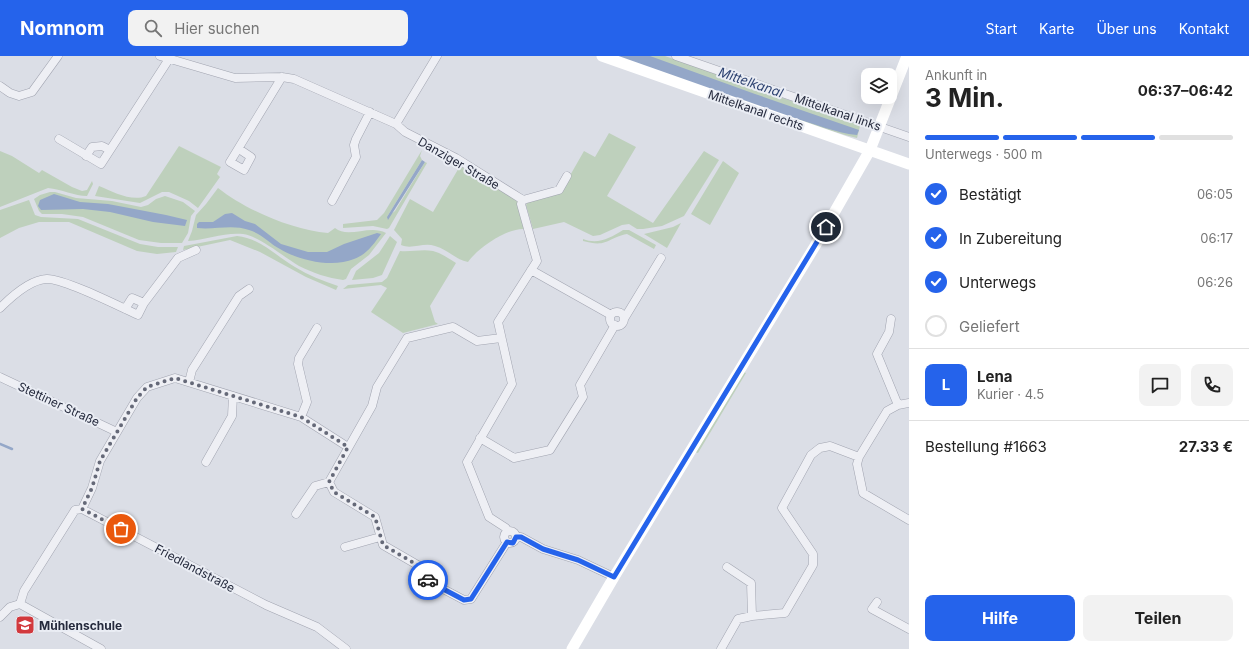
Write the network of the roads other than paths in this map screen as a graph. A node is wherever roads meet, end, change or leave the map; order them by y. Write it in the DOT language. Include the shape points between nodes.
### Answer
graph roads {
  1 [pos="58,56"];
  2 [pos="160,56"];
  3 [pos="437,56"];
  4 [pos="602,56"];
  5 [pos="676,56"];
  6 [pos="907,56"];
  7 [pos="169,59"];
  8 [pos="282,77"];
  9 [pos="0,86"];
  10 [pos="370,112"];
  11 [pos="396,124"];
  12 [pos="909,136"];
  13 [pos="875,138"];
  14 [pos="59,139"];
  15 [pos="239,149"];
  16 [pos="110,150"];
  17 [pos="86,156"];
  18 [pos="909,164"];
  19 [pos="567,176"];
  20 [pos="523,200"];
  21 [pos="332,201"];
  22 [pos="196,250"];
  23 [pos="661,258"];
  24 [pos="531,270"];
  25 [pos="249,289"];
  26 [pos="144,303"];
  27 [pos="0,308"];
  28 [pos="126,309"];
  29 [pos="611,315"];
  30 [pos="891,318"];
  31 [pos="624,319"];
  32 [pos="615,325"];
  33 [pos="317,328"];
  34 [pos="501,338"];
  35 [pos="0,377"];
  36 [pos="189,382"];
  37 [pos="233,396"];
  38 [pos="909,403"];
  39 [pos="898,405"];
  40 [pos="301,417"];
  41 [pos="117,432"];
  42 [pos="480,438"];
  43 [pos="348,447"];
  44 [pos="859,457"];
  45 [pos="206,462"];
  46 [pos="329,482"];
  47 [pos="82,509"];
  48 [pos="296,514"];
  49 [pos="909,520"];
  50 [pos="507,531"];
  51 [pos="380,537"];
  52 [pos="516,537"];
  53 [pos="507,542"];
  54 [pos="345,547"];
  55 [pos="726,567"];
  56 [pos="614,577"];
  57 [pos="877,602"];
  58 [pos="20,604"];
  59 [pos="0,616"];
  60 [pos="752,616"];
  61 [pos="909,629"];
  62 [pos="100,649"];
  63 [pos="346,649"];
  64 [pos="572,649"];
  65 [pos="721,649"];
  1 -- 9 [label="street" via="32,92 19,96"];
  2 -- 7 [label="street, Danziger Straße"];
  3 -- 11 [label="street"];
  4 -- 13 [label="street, Mittelkanal rechts"];
  5 -- 13 [label="street, Mittelkanal links"];
  6 -- 13 [label="street"];
  7 -- 8 [label="street, Danziger Straße" via="235,78"];
  7 -- 16 [label="street"];
  8 -- 10 [label="street, Danziger Straße"];
  8 -- 15 [label="street"];
  10 -- 11 [label="street, Danziger Straße"];
  10 -- 21 [label="street" via="354,144 356,157"];
  11 -- 20 [label="street, Danziger Straße" via="405,132 456,158"];
  12 -- 13 [label="street, Mittelkanal links"];
  13 -- 18 [label="street, Mittelkanal rechts"];
  13 -- 56 [label="street" via="812,251"];
  14 -- 17 [label="street"];
  16 -- 17 [label="street" via="102,146 92,148"];
  16 -- 17 [label="street" via="101,164"];
  19 -- 20 [label="street" via="558,190"];
  20 -- 24 [label="street" via="537,260"];
  22 -- 26 [label="street" via="178,258"];
  23 -- 31 [label="street"];
  24 -- 29 [label="street"];
  24 -- 34 [label="street" via="498,322"];
  25 -- 36 [label="street" via="239,296 192,370"];
  26 -- 28 [label="street" via="132,298"];
  26 -- 28 [label="street" via="138,315"];
  27 -- 28 [label="street" via="12,296 34,282 47,278 61,281"];
  29 -- 31 [label="street" via="617,312"];
  29 -- 32 [label="street" via="611,322"];
  30 -- 39 [label="street" via="889,332 877,354"];
  31 -- 32 [label="street" via="622,324"];
  32 -- 42 [label="street" via="580,385 583,398 550,450 514,458"];
  33 -- 40 [label="street" via="299,358 298,364 307,402"];
  34 -- 42 [label="street" via="512,384"];
  34 -- 43 [label="street" via="478,341 453,327 407,338 377,387 372,406"];
  35 -- 41 [label="street, Stettiner Straße"];
  36 -- 37 [label="street"];
  36 -- 41 [label="street" via="175,378 147,387 137,398"];
  37 -- 40 [label="street"];
  37 -- 45 [label="street" via="232,416"];
  38 -- 39 [label="street"];
  39 -- 44 [label="street" via="887,410"];
  40 -- 43 [label="street"];
  41 -- 47 [label="street" via="100,461"];
  42 -- 50 [label="street" via="467,462 489,517"];
  43 -- 46 [label="street"];
  44 -- 49 [label="street" via="857,464 863,493"];
  44 -- 60 [label="street" via="830,446 820,448 811,455 782,508 813,554 813,565 785,613"];
  46 -- 48 [label="street" via="315,486"];
  46 -- 51 [label="street" via="334,492 375,517"];
  47 -- 58 [label="street" via="75,510 24,591"];
  47 -- 63 [label="street, Friedlandstraße" via="266,605 317,627"];
  50 -- 52 [label="street" via="514,532"];
  50 -- 53 [label="street" via="503,537"];
  51 -- 53 [label="street" via="383,545 421,567 430,582 464,600 471,599"];
  51 -- 54 [label="street"];
  52 -- 53 [label="street" via="513,543"];
  52 -- 56 [label="street" via="578,560"];
  55 -- 60 [label="street" via="751,583"];
  56 -- 64 [label="street"];
  57 -- 61 [label="street" via="872,609"];
  58 -- 59 [label="street" via="10,607"];
  58 -- 62 [label="street"];
  60 -- 65 [label="street" via="738,619"];
}
